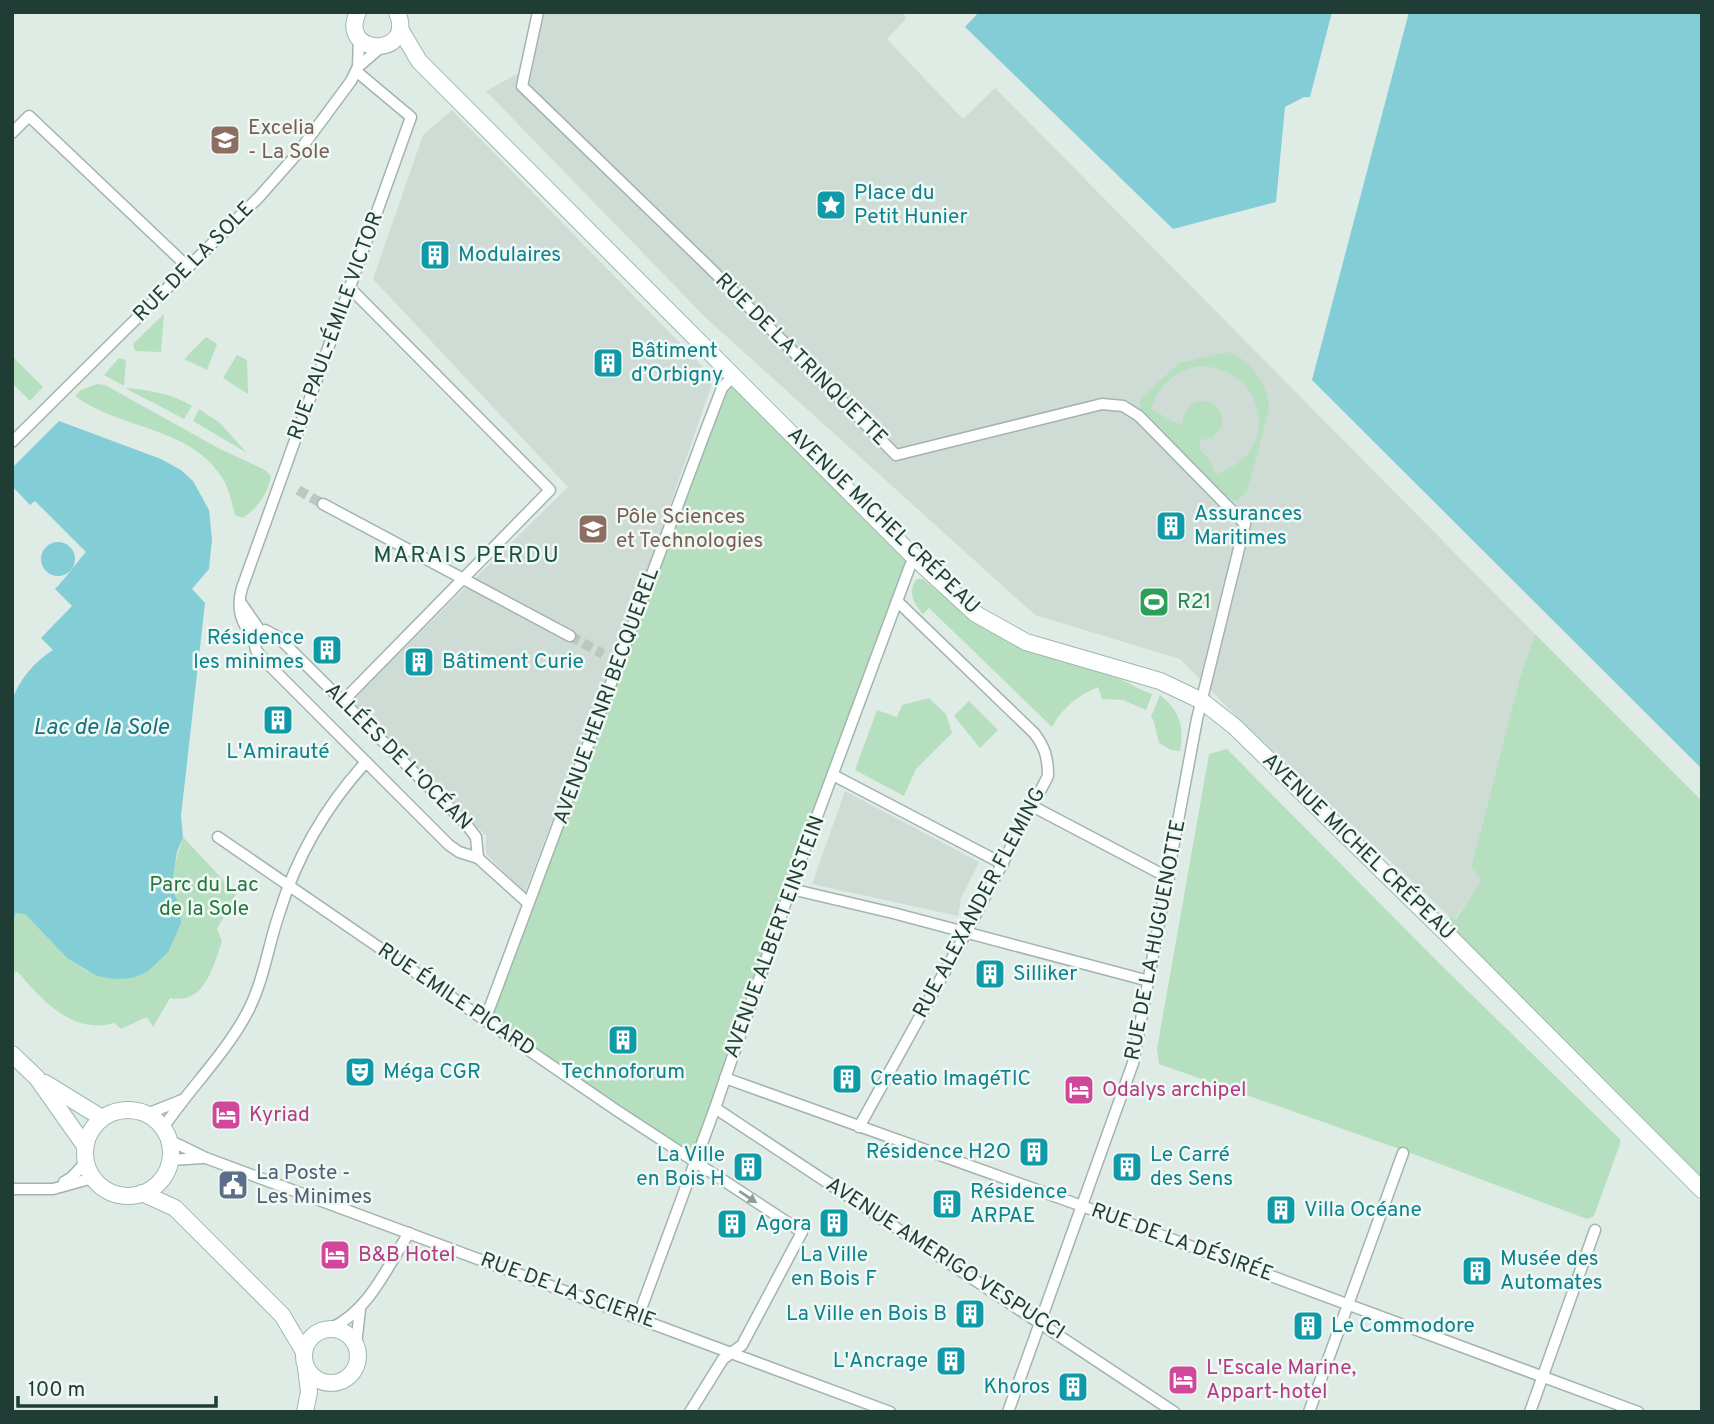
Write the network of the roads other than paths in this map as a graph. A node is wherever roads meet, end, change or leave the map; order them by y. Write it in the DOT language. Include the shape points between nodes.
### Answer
graph roads {
  1 [pos="397,12"];
  2 [pos="538,12"];
  3 [pos="353,15"];
  4 [pos="400,29"];
  5 [pos="359,38"];
  6 [pos="383,46"];
  7 [pos="419,61"];
  8 [pos="357,69"];
  9 [pos="12,133"];
  10 [pos="188,267"];
  11 [pos="349,287"];
  12 [pos="734,375"];
  13 [pos="12,442"];
  14 [pos="323,504"];
  15 [pos="915,558"];
  16 [pos="461,578"];
  17 [pos="897,601"];
  18 [pos="258,636"];
  19 [pos="570,636"];
  20 [pos="343,701"];
  21 [pos="1202,701"];
  22 [pos="366,762"];
  23 [pos="833,775"];
  24 [pos="1032,806"];
  25 [pos="218,837"];
  26 [pos="478,858"];
  27 [pos="1003,864"];
  28 [pos="1169,878"];
  29 [pos="288,886"];
  30 [pos="791,889"];
  31 [pos="528,903"];
  32 [pos="966,933"];
  33 [pos="1150,981"];
  34 [pos="485,1020"];
  35 [pos="12,1054"];
  36 [pos="37,1078"];
  37 [pos="724,1078"];
  38 [pos="182,1100"];
  39 [pos="715,1108"];
  40 [pos="148,1115"];
  41 [pos="102,1118"];
  42 [pos="859,1127"];
  43 [pos="166,1134"];
  44 [pos="1403,1153"];
  45 [pos="86,1154"];
  46 [pos="205,1158"];
  47 [pos="170,1160"];
  48 [pos="694,1161"];
  49 [pos="93,1178"];
  50 [pos="162,1178"];
  51 [pos="12,1189"];
  52 [pos="53,1189"];
  53 [pos="1702,1190"];
  54 [pos="142,1193"];
  55 [pos="1083,1206"];
  56 [pos="175,1208"];
  57 [pos="1595,1230"];
  58 [pos="409,1233"];
  59 [pos="1347,1305"];
  60 [pos="360,1309"];
  61 [pos="282,1315"];
  62 [pos="638,1317"];
  63 [pos="1040,1322"];
  64 [pos="324,1330"];
  65 [pos="356,1345"];
  66 [pos="731,1353"];
  67 [pos="305,1359"];
  68 [pos="1542,1377"];
  69 [pos="338,1382"];
  70 [pos="306,1412"];
  71 [pos="690,1412"];
  72 [pos="890,1412"];
  73 [pos="1008,1412"];
  74 [pos="1174,1412"];
  75 [pos="1309,1412"];
  76 [pos="1530,1412"];
  77 [pos="1639,1412"];
  1 -- 4 [label="street, AVENUE MICHEL CRÉPEAU"];
  2 -- 21 [label="street, RUE DE LA TRINQUETTE" via="522,86 896,455 1102,404 1123,406 1139,416 1245,524"];
  3 -- 5 [label="street"];
  4 -- 6 [label="street" via="395,39"];
  4 -- 7 [label="street, AVENUE MICHEL CRÉPEAU"];
  5 -- 6 [label="street, AVENUE MICHEL CRÉPEAU" via="368,46"];
  5 -- 8 [label="street"];
  6 -- 7 [label="street, AVENUE MICHEL CRÉPEAU"];
  6 -- 8 [label="street, RUE DE LA SOLE"];
  7 -- 12 [label="street, AVENUE MICHEL CRÉPEAU"];
  8 -- 10 [label="street, RUE DE LA SOLE" via="297,153"];
  8 -- 11 [label="street, RUE PAUL-ÉMILE VICTOR" via="411,117"];
  9 -- 10 [label="street" via="29,116"];
  10 -- 13 [label="street, RUE DE LA SOLE"];
  11 -- 16 [label="street" via="550,490"];
  11 -- 18 [label="street, RUE PAUL-ÉMILE VICTOR" via="242,588 241,622"];
  12 -- 15 [label="street, AVENUE MICHEL CRÉPEAU"];
  12 -- 31 [label="street, AVENUE HENRI BECQUEREL" via="722,388 712,413"];
  14 -- 16 [label="street"];
  15 -- 17 [label="street, AVENUE ALBERT EINSTEIN"];
  15 -- 21 [label="street, AVENUE MICHEL CRÉPEAU" via="976,614 1026,642 1160,681"];
  16 -- 19 [label="street"];
  16 -- 20 [label="street"];
  17 -- 23 [label="street, AVENUE ALBERT EINSTEIN"];
  17 -- 24 [label="street, RUE ALEXANDER FLEMING" via="1043,744 1048,776"];
  18 -- 20 [label="street, ALLÉES DE L'OCÉAN" via="265,630 278,637"];
  18 -- 22 [label="street, ALLÉES DE L'OCÉAN" via="254,646 258,654"];
  20 -- 26 [label="street, ALLÉES DE L'OCÉAN" via="472,830"];
  21 -- 28 [label="street, RUE DE LA HUGUENOTTE"];
  21 -- 53 [label="street, AVENUE MICHEL CRÉPEAU" via="1235,727 1418,905"];
  22 -- 26 [label="street, ALLÉES DE L'OCÉAN" via="449,845"];
  22 -- 29 [label="street" via="320,820"];
  23 -- 27 [label="street"];
  23 -- 30 [label="street, AVENUE ALBERT EINSTEIN"];
  24 -- 27 [label="street, RUE ALEXANDER FLEMING"];
  24 -- 28 [label="street"];
  25 -- 29 [label="street, RUE ÉMILE PICARD"];
  26 -- 31 [label="street"];
  27 -- 32 [label="street, RUE ALEXANDER FLEMING"];
  28 -- 33 [label="street, RUE DE LA HUGUENOTTE"];
  29 -- 34 [label="street, RUE ÉMILE PICARD"];
  29 -- 38 [label="street" via="248,1012"];
  30 -- 32 [label="street"];
  30 -- 37 [label="street, AVENUE ALBERT EINSTEIN"];
  31 -- 34 [label="street, AVENUE HENRI BECQUEREL"];
  32 -- 33 [label="street"];
  32 -- 42 [label="street, RUE ALEXANDER FLEMING"];
  33 -- 55 [label="street, RUE DE LA HUGUENOTTE" via="1133,1063"];
  34 -- 48 [label="street, RUE ÉMILE PICARD"];
  35 -- 36 [label="street"];
  36 -- 41 [label="street"];
  36 -- 45 [label="street"];
  37 -- 39 [label="street, AVENUE ALBERT EINSTEIN"];
  37 -- 42 [label="street, RUE DE LA DÉSIRÉE"];
  38 -- 40 [label="street"];
  38 -- 43 [label="street"];
  39 -- 48 [label="street, AVENUE ALBERT EINSTEIN"];
  39 -- 63 [label="street, AVENUE AMERIGO VESPUCCI"];
  40 -- 41 [label="street" via="124,1110"];
  40 -- 43 [label="street"];
  41 -- 45 [label="street" via="89,1136"];
  42 -- 55 [label="street, RUE DE LA DÉSIRÉE"];
  43 -- 46 [label="street, RUE DE LA SCIERIE"];
  43 -- 47 [label="street"];
  44 -- 59 [label="street"];
  45 -- 49 [label="street"];
  45 -- 52 [label="street" via="72,1177"];
  46 -- 47 [label="street, RUE DE LA SCIERIE"];
  46 -- 58 [label="street, RUE DE LA SCIERIE"];
  47 -- 50 [label="street"];
  48 -- 62 [label="street, AVENUE ALBERT EINSTEIN"];
  48 -- 66 [label="street, RUE ÉMILE PICARD, one-way" via="802,1232 742,1345"];
  49 -- 52 [label="street"];
  49 -- 54 [label="street" via="115,1194"];
  50 -- 54 [label="street"];
  50 -- 56 [label="street"];
  51 -- 52 [label="street"];
  54 -- 56 [label="street"];
  55 -- 59 [label="street, RUE DE LA DÉSIRÉE"];
  55 -- 63 [label="street, RUE DE LA HUGUENOTTE"];
  56 -- 61 [label="street"];
  57 -- 68 [label="street"];
  58 -- 60 [label="street"];
  58 -- 62 [label="street, RUE DE LA SCIERIE"];
  59 -- 68 [label="street, RUE DE LA DÉSIRÉE"];
  59 -- 75 [label="street"];
  60 -- 64 [label="street"];
  60 -- 65 [label="street"];
  61 -- 64 [label="street"];
  61 -- 67 [label="street"];
  62 -- 66 [label="street, RUE DE LA SCIERIE"];
  63 -- 73 [label="street, RUE DE LA HUGUENOTTE"];
  63 -- 74 [label="street, AVENUE AMERIGO VESPUCCI"];
  64 -- 65 [label="street" via="343,1331"];
  64 -- 67 [label="street" via="306,1344"];
  65 -- 69 [label="street" via="356,1368"];
  66 -- 71 [label="street"];
  66 -- 72 [label="street, RUE DE LA SCIERIE"];
  67 -- 69 [label="street" via="319,1381"];
  67 -- 70 [label="street"];
  68 -- 76 [label="street"];
  68 -- 77 [label="street, RUE DE LA DÉSIRÉE"];
  69 -- 70 [label="street"];
}
